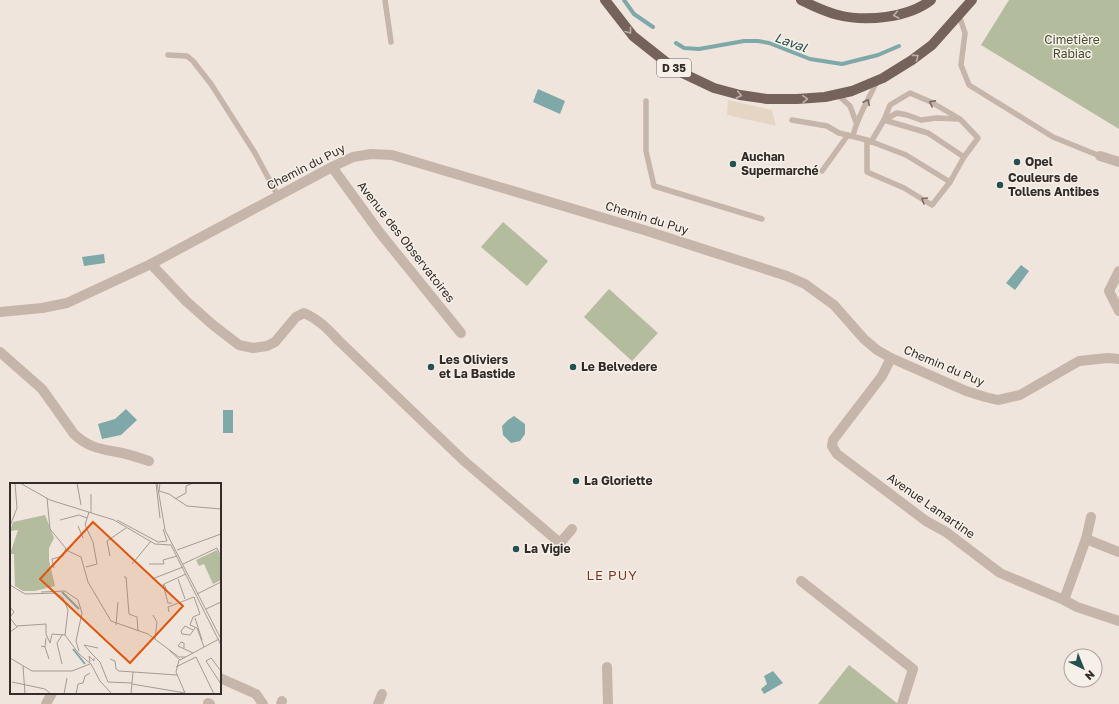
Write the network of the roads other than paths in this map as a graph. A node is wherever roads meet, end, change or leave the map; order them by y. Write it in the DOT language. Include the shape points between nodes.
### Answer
graph roads {
  1 [pos="385,0"];
  2 [pos="604,0"];
  3 [pos="801,0"];
  4 [pos="931,0"];
  5 [pos="972,0"];
  6 [pos="959,15"];
  7 [pos="391,42"];
  8 [pos="168,55"];
  9 [pos="877,81"];
  10 [pos="837,94"];
  11 [pos="646,101"];
  12 [pos="792,120"];
  13 [pos="884,120"];
  14 [pos="960,120"];
  15 [pos="856,122"];
  16 [pos="850,136"];
  17 [pos="869,141"];
  18 [pos="1100,156"];
  19 [pos="964,157"];
  20 [pos="1119,162"];
  21 [pos="332,167"];
  22 [pos="822,171"];
  23 [pos="950,182"];
  24 [pos="278,196"];
  25 [pos="762,219"];
  26 [pos="151,264"];
  27 [pos="1119,271"];
  28 [pos="1119,311"];
  29 [pos="0,312"];
  30 [pos="461,333"];
  31 [pos="0,352"];
  32 [pos="891,358"];
  33 [pos="1119,359"];
  34 [pos="149,461"];
  35 [pos="1091,517"];
  36 [pos="572,529"];
  37 [pos="1086,539"];
  38 [pos="1119,552"];
  39 [pos="801,581"];
  40 [pos="1064,600"];
  41 [pos="1119,621"];
  42 [pos="607,667"];
  43 [pos="221,678"];
  44 [pos="51,694"];
  45 [pos="382,694"];
  46 [pos="46,704"];
  47 [pos="263,704"];
  48 [pos="378,704"];
  49 [pos="608,704"];
  50 [pos="902,704"];
  1 -- 7 [label="lane"];
  2 -- 10 [label="main road, D 35, one-way" via="633,36 676,70 714,88 766,99 797,99"];
  4 -- 3 [label="main road, one-way" via="906,13 871,18 838,15"];
  5 -- 6 [label="main road, D 35"];
  9 -- 6 [label="main road, D 35, one-way" via="932,45"];
  6 -- 18 [label="lane" via="965,33 961,65 969,86 1053,137"];
  8 -- 24 [label="lane" via="187,56 193,60 255,153"];
  9 -- 10 [label="main road, D 35"];
  15 -- 9 [label="lane, one-way"];
  10 -- 15 [label="lane" via="850,106"];
  11 -- 25 [label="lane" via="646,150 654,186"];
  12 -- 16 [label="lane" via="827,126"];
  13 -- 14 [label="lane" via="896,113 921,120"];
  14 -- 13 [label="lane, one-way" via="931,102 910,93 890,105"];
  13 -- 17 [label="lane"];
  13 -- 19 [label="lane" via="928,133"];
  14 -- 19 [label="lane" via="978,138"];
  15 -- 16 [label="lane"];
  16 -- 17 [label="lane"];
  16 -- 22 [label="lane"];
  17 -- 23 [label="lane" via="906,155"];
  23 -- 17 [label="lane, one-way" via="932,205 904,188 867,172"];
  18 -- 20 [label="street"];
  19 -- 23 [label="lane"];
  21 -- 24 [label="street, Chemin du Puy"];
  21 -- 30 [label="street, Avenue des Observatoires"];
  21 -- 32 [label="street, Chemin du Puy" via="353,157 371,154 392,156 644,230 787,276 819,293 834,305 864,339"];
  24 -- 26 [label="street, Chemin du Puy"];
  26 -- 29 [label="street, Chemin du Puy" via="67,303"];
  26 -- 36 [label="street" via="186,301 239,345 253,348 268,346 275,342 296,317 304,313 314,317 463,460 560,543"];
  27 -- 28 [label="street" via="1109,291"];
  31 -- 34 [label="street" via="42,390 80,440 106,451"];
  32 -- 33 [label="street, Chemin du Puy" via="966,391 998,400 1020,395 1079,361"];
  32 -- 40 [label="street, Avenue Lamartine" via="882,376 833,440 832,446 837,454 1000,573"];
  35 -- 37 [label="street"];
  37 -- 38 [label="street"];
  37 -- 40 [label="street"];
  39 -- 50 [label="street" via="913,669"];
  40 -- 41 [label="street, Avenue Lamartine"];
  42 -- 49 [label="street"];
  43 -- 47 [label="street" via="256,694"];
  44 -- 46 [label="street"];
  45 -- 48 [label="street"];
}
